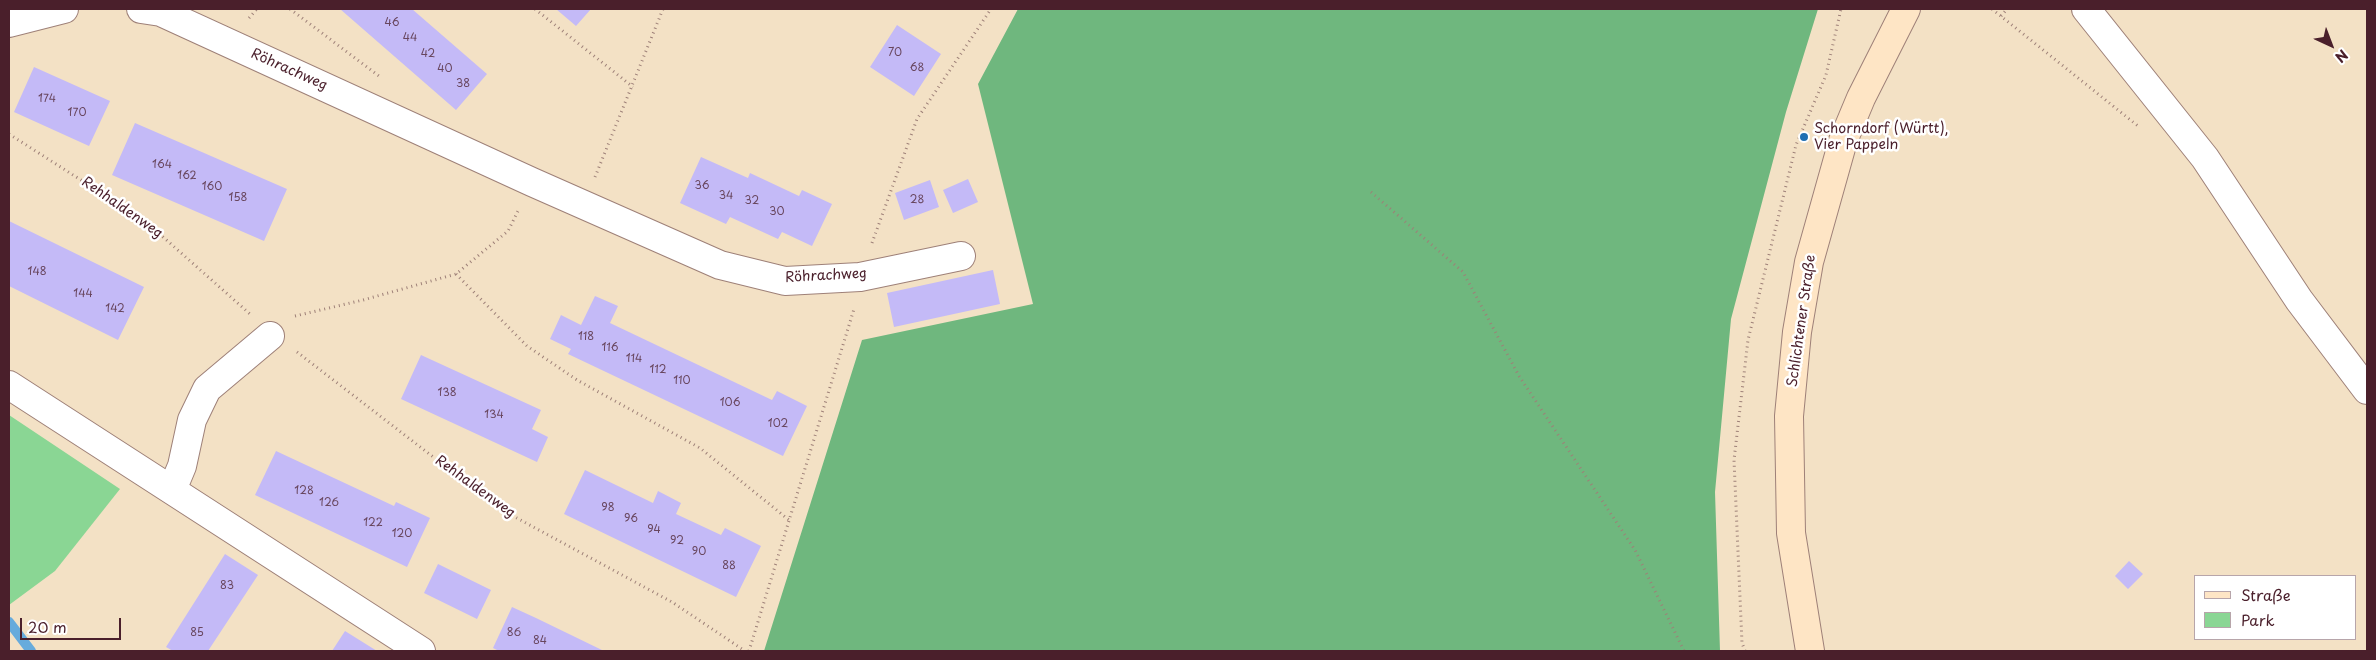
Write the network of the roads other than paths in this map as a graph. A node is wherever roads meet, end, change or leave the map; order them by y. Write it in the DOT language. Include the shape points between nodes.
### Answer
graph roads {
  1 [pos="64,9"];
  2 [pos="142,9"];
  3 [pos="1906,9"];
  4 [pos="2086,9"];
  5 [pos="9,23"];
  6 [pos="961,256"];
  7 [pos="270,336"];
  8 [pos="9,385"];
  9 [pos="2367,390"];
  10 [pos="172,490"];
  11 [pos="422,651"];
  12 [pos="1810,651"];
  1 -- 5 [label="street"];
  2 -- 6 [label="street, Röhrachweg" via="161,12 720,265 785,281 860,276"];
  3 -- 12 [label="main road, Schlichtener Straße" via="1843,141 1809,262 1797,332 1789,416 1792,533"];
  4 -- 9 [label="street" via="2205,158 2299,300"];
  7 -- 10 [label="street" via="206,389 192,420 182,466"];
  8 -- 10 [label="street"];
  10 -- 11 [label="street"];
}
